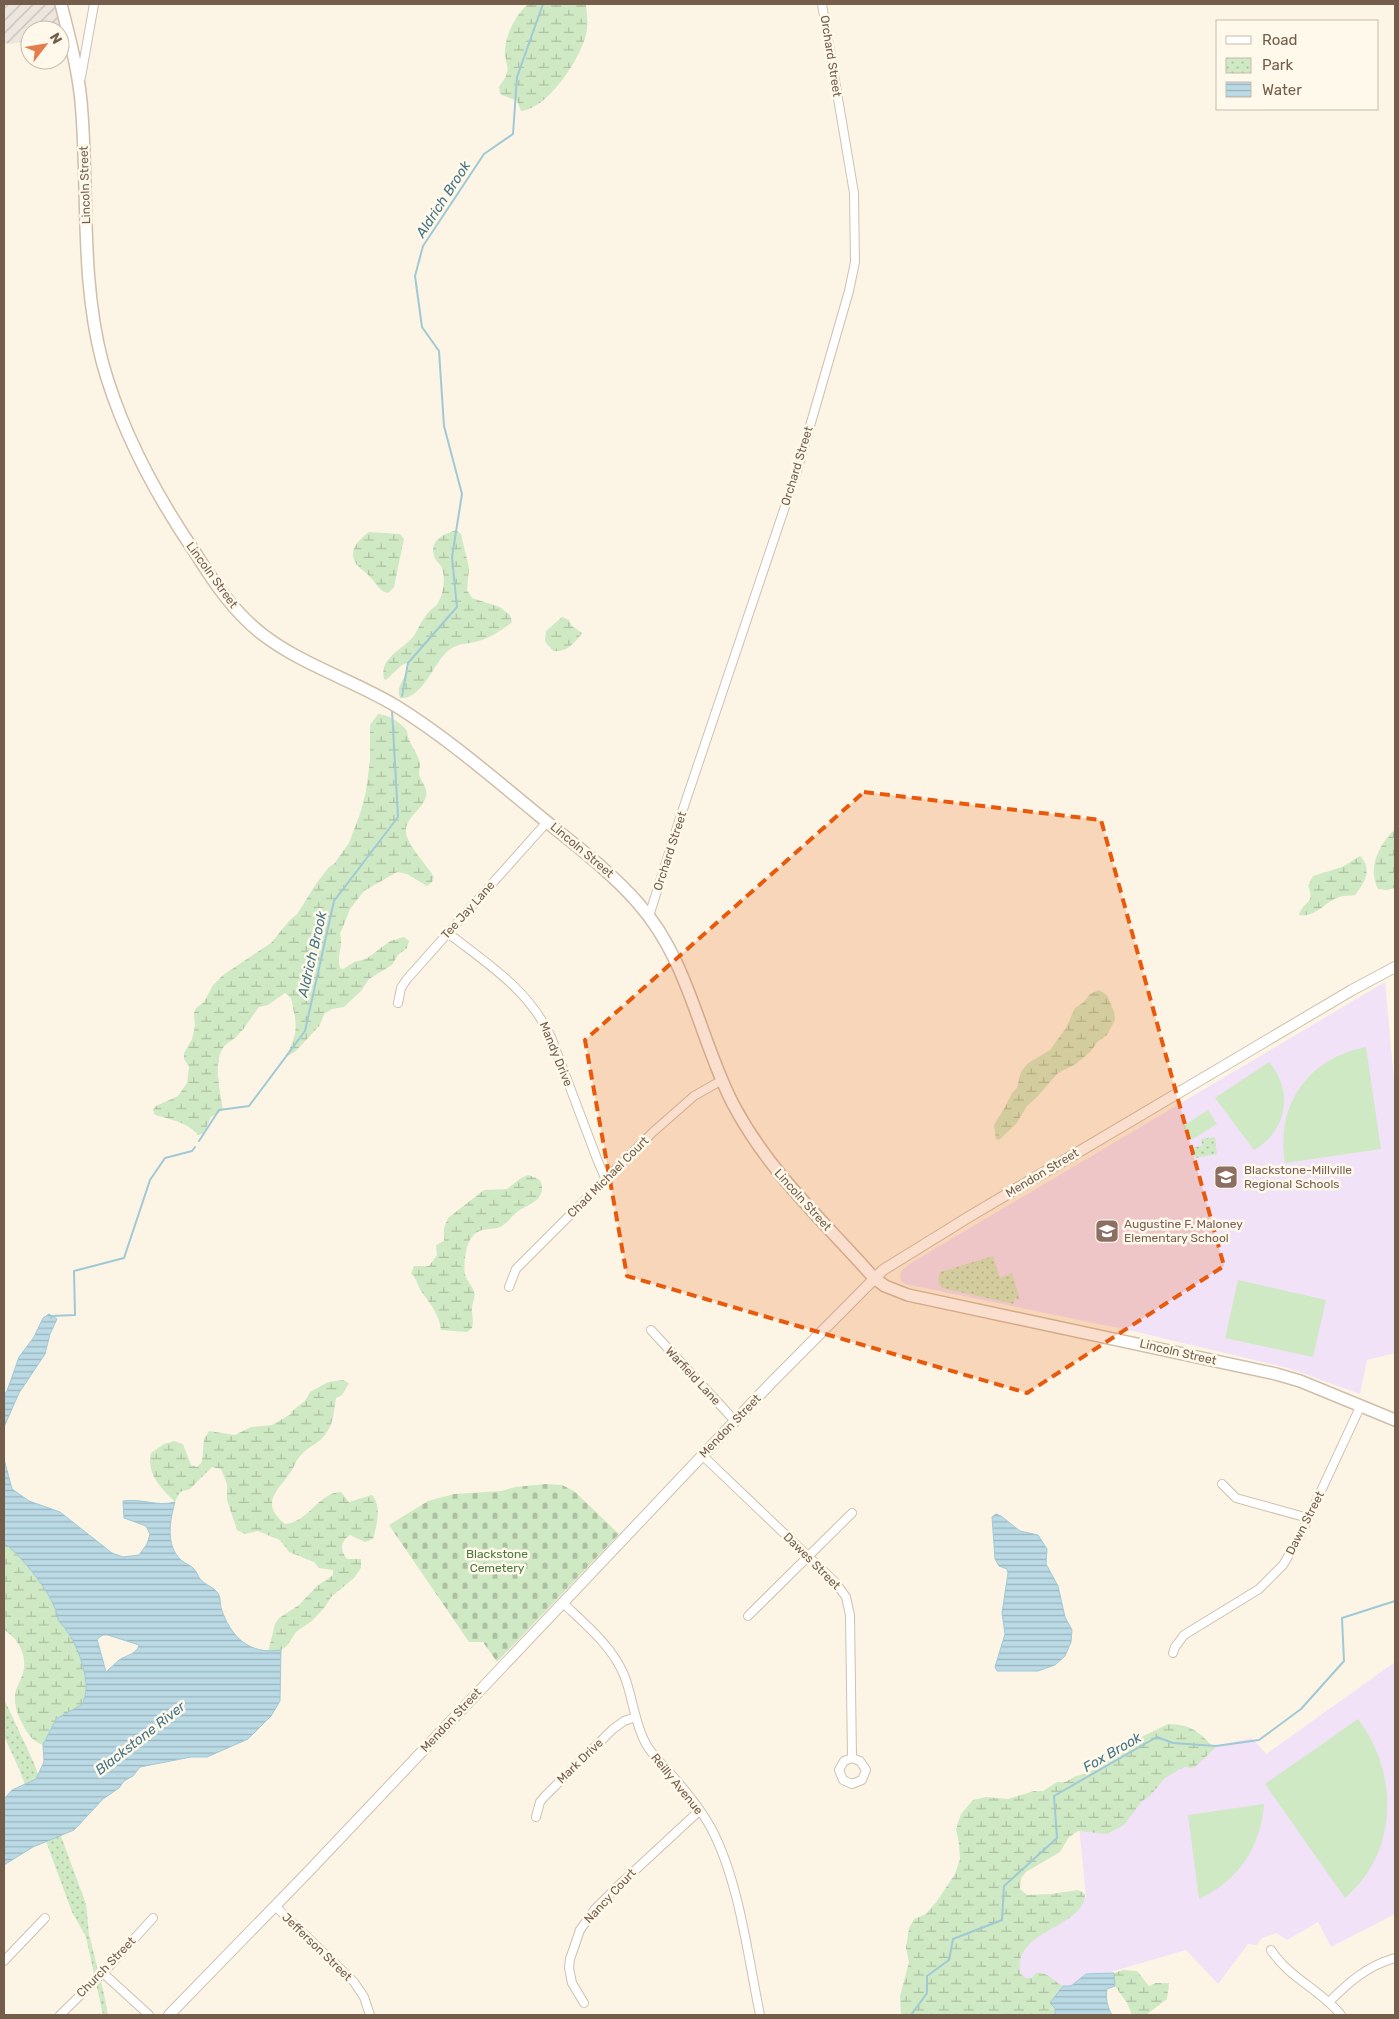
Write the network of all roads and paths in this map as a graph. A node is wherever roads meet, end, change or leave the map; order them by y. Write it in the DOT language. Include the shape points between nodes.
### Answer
graph roads {
  1 [pos="61,4"];
  2 [pos="94,4"];
  3 [pos="822,4"];
  4 [pos="79,84"];
  5 [pos="547,822"];
  6 [pos="649,916"];
  7 [pos="448,933"];
  8 [pos="1395,967"];
  9 [pos="398,1003"];
  10 [pos="722,1080"];
  11 [pos="606,1180"];
  12 [pos="874,1278"];
  13 [pos="509,1288"];
  14 [pos="652,1330"];
  15 [pos="1361,1405"];
  16 [pos="1395,1420"];
  17 [pos="735,1421"];
  18 [pos="702,1456"];
  19 [pos="1222,1484"];
  20 [pos="852,1513"];
  21 [pos="1308,1518"];
  22 [pos="808,1556"];
  23 [pos="563,1602"];
  24 [pos="748,1616"];
  25 [pos="1173,1654"];
  26 [pos="636,1717"];
  27 [pos="852,1758"];
  28 [pos="699,1811"];
  29 [pos="536,1816"];
  30 [pos="275,1906"];
  31 [pos="46,1918"];
  32 [pos="152,1918"];
  33 [pos="1272,1950"];
  34 [pos="1395,1958"];
  35 [pos="4,1961"];
  36 [pos="103,1973"];
  37 [pos="1329,2002"];
  38 [pos="584,2003"];
  39 [pos="60,2015"];
  40 [pos="150,2015"];
  41 [pos="169,2015"];
  42 [pos="370,2015"];
  43 [pos="760,2015"];
  44 [pos="1341,2015"];
  1 -- 4 [label="main road, Lincoln Street"];
  2 -- 4 [label="street"];
  3 -- 6 [label="street, Orchard Street" via="854,193 854,273 797,471"];
  4 -- 5 [label="main road, Lincoln Street" via="90,293 102,361 132,446 185,538 221,592 262,633 281,647 412,716"];
  5 -- 6 [label="main road, Lincoln Street" via="614,877"];
  5 -- 7 [label="street, Tee Jay Lane"];
  6 -- 10 [label="main road, Lincoln Street" via="665,939 680,971"];
  7 -- 9 [label="street, Tee Jay Lane" via="407,979"];
  7 -- 11 [label="street, Mandy Drive" via="516,987 542,1018"];
  8 -- 12 [label="street, Mendon Street" via="967,1218"];
  10 -- 11 [label="street, Chad Michael Court" via="694,1096"];
  10 -- 12 [label="main road, Lincoln Street" via="746,1128 774,1169"];
  11 -- 13 [label="street, Chad Michael Court" via="516,1269"];
  12 -- 15 [label="main road, Lincoln Street" via="908,1295 1276,1374"];
  12 -- 17 [label="street, Mendon Street"];
  14 -- 17 [label="street, Warfield Lane"];
  15 -- 16 [label="main road, Lincoln Street"];
  15 -- 21 [label="street, Dawn Street"];
  17 -- 18 [label="street, Mendon Street"];
  18 -- 22 [label="street, Dawes Street"];
  18 -- 23 [label="street, Mendon Street"];
  19 -- 21 [label="street" via="1241,1500"];
  20 -- 22 [label="street"];
  21 -- 25 [label="street, Dawn Street" via="1295,1546 1275,1574 1250,1595 1184,1635"];
  22 -- 24 [label="street"];
  22 -- 27 [label="street, Dawes Street" via="840,1588 848,1603"];
  23 -- 26 [label="street, Reilly Avenue" via="615,1658 630,1690"];
  23 -- 30 [label="street, Mendon Street"];
  26 -- 28 [label="street, Reilly Avenue" via="651,1752"];
  26 -- 29 [label="street, Mark Drive" via="613,1729 544,1796"];
  28 -- 38 [label="street, Nancy Court" via="587,1918 580,1930 569,1968 572,1983"];
  28 -- 43 [label="street, Reilly Avenue" via="711,1828 732,1885"];
  30 -- 41 [label="street, Mendon Street"];
  30 -- 42 [label="street, Jefferson Street" via="354,1982"];
  31 -- 35 [label="street"];
  32 -- 36 [label="street, Church Street"];
  33 -- 37 [label="street" via="1283,1966"];
  34 -- 37 [label="street" via="1363,1972"];
  36 -- 39 [label="street, Church Street"];
  36 -- 40 [label="street"];
  37 -- 44 [label="street"];
}
